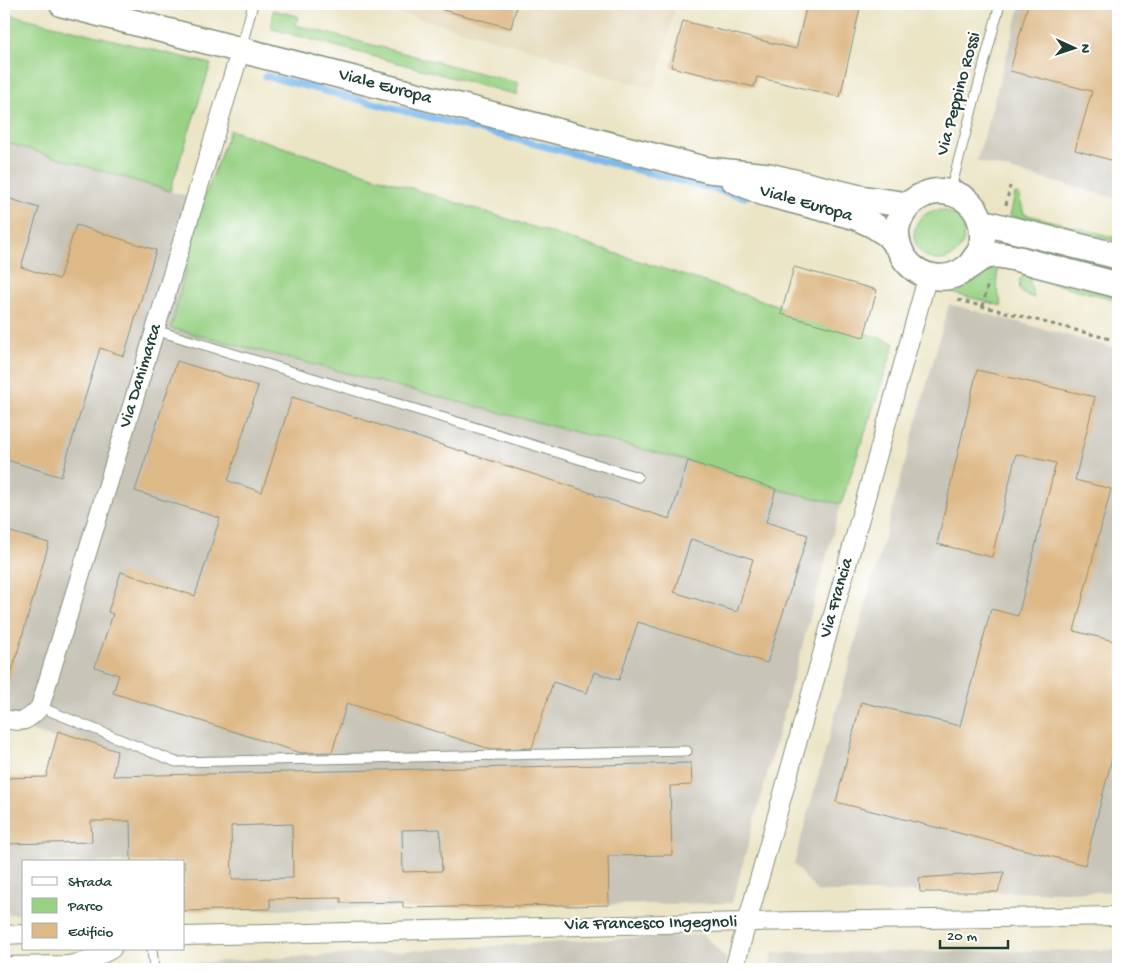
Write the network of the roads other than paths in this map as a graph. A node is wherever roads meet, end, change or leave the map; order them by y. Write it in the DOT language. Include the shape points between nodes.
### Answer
graph roads {
  1 [pos="62,4"];
  2 [pos="254,4"];
  3 [pos="1000,4"];
  4 [pos="241,49"];
  5 [pos="708,170"];
  6 [pos="950,192"];
  7 [pos="908,205"];
  8 [pos="981,222"];
  9 [pos="898,247"];
  10 [pos="1118,256"];
  11 [pos="971,264"];
  12 [pos="928,275"];
  13 [pos="1118,285"];
  14 [pos="156,330"];
  15 [pos="638,477"];
  16 [pos="40,706"];
  17 [pos="4,719"];
  18 [pos="687,751"];
  19 [pos="1118,916"];
  20 [pos="747,922"];
  21 [pos="22,934"];
  22 [pos="4,935"];
  23 [pos="185,936"];
  24 [pos="110,950"];
  25 [pos="152,950"];
  26 [pos="4,966"];
  27 [pos="78,966"];
  28 [pos="154,969"];
  29 [pos="734,969"];
  1 -- 4 [label="street, Viale Europa"];
  2 -- 4 [label="lane, Via Danimarca"];
  3 -- 6 [label="lane, Via Peppino Rossi"];
  4 -- 5 [label="street, Viale Europa"];
  4 -- 14 [label="street, Via Danimarca"];
  5 -- 7 [label="street, Viale Europa" via="769,176 860,198"];
  5 -- 9 [label="street, Viale Europa" via="764,193 856,218 887,234"];
  6 -- 7 [label="street" via="935,191"];
  6 -- 8 [label="street" via="974,208"];
  7 -- 9 [label="street" via="898,221"];
  8 -- 10 [label="street"];
  8 -- 11 [label="street" via="982,243"];
  9 -- 12 [label="street, Viale Europa" via="905,260"];
  11 -- 12 [label="street" via="949,276"];
  11 -- 13 [label="street" via="993,255 1015,258"];
  12 -- 20 [label="street, Via Francia"];
  14 -- 15 [label="lane"];
  14 -- 16 [label="street, Via Danimarca"];
  16 -- 17 [label="street" via="31,717 18,722"];
  16 -- 18 [label="lane" via="176,762"];
  19 -- 20 [label="street, Via Francesco Ingegnoli"];
  20 -- 23 [label="street, Via Francesco Ingegnoli"];
  20 -- 29 [label="street, Via Francia"];
  21 -- 22 [label="street"];
  24 -- 27 [label="street"];
  25 -- 28 [label="lane"];
  26 -- 27 [label="street"];
}
